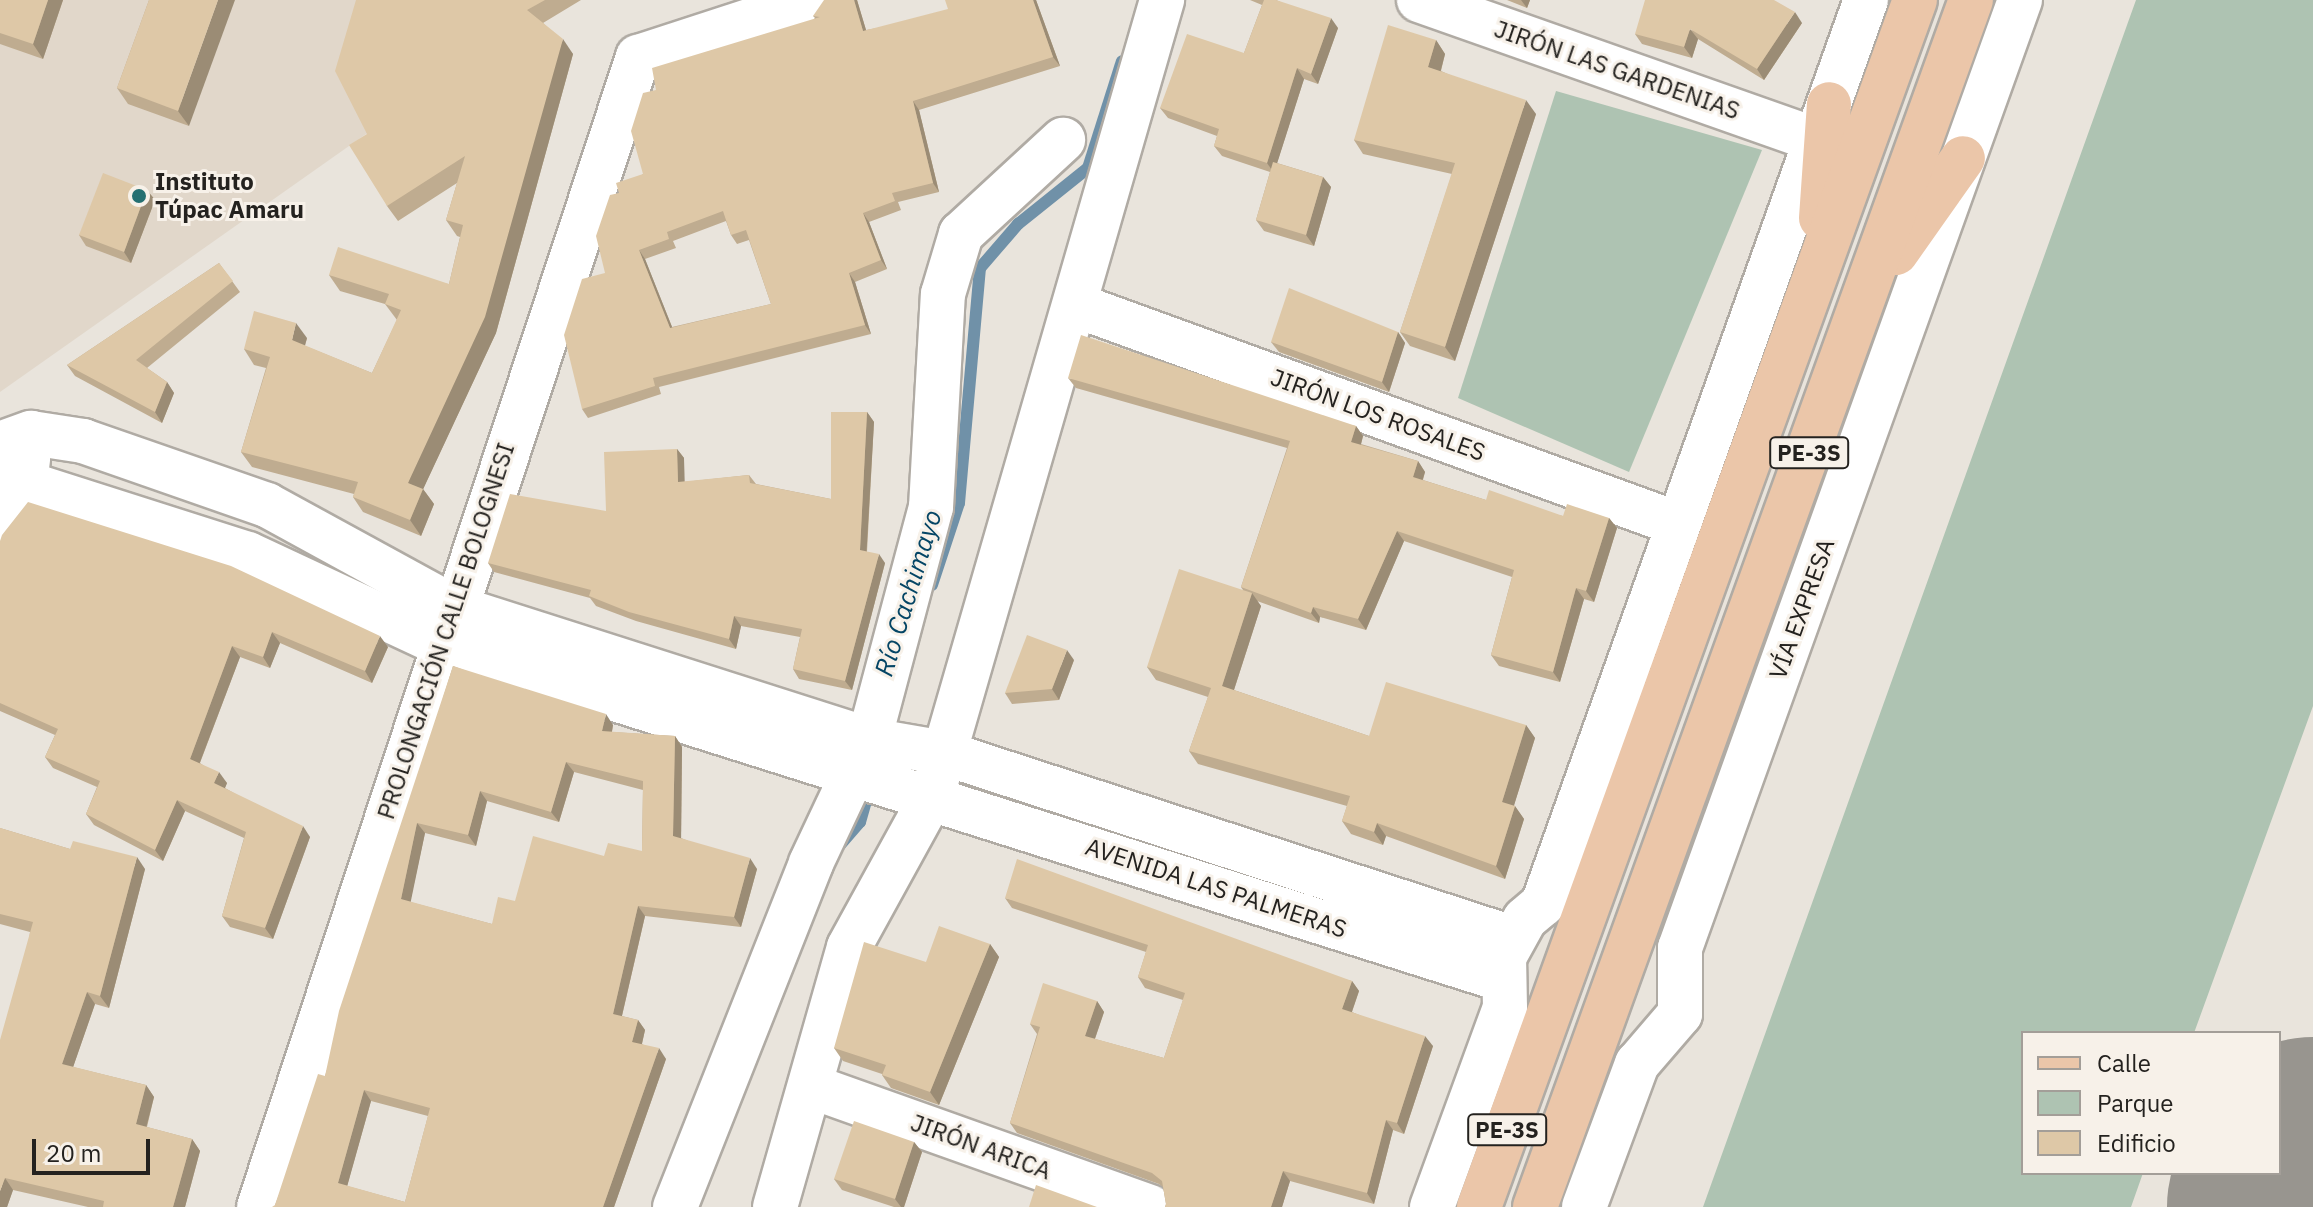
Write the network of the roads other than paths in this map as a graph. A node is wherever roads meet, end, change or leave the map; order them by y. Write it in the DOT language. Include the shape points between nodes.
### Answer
graph roads {
  1 [pos="813,0"];
  2 [pos="1162,0"];
  3 [pos="1419,0"];
  4 [pos="1866,0"];
  5 [pos="1915,0"];
  6 [pos="1971,0"];
  7 [pos="2020,0"];
  8 [pos="1822,122"];
  9 [pos="1063,140"];
  10 [pos="1963,158"];
  11 [pos="1817,273"];
  12 [pos="1864,297"];
  13 [pos="1078,306"];
  14 [pos="15,438"];
  15 [pos="12,480"];
  16 [pos="267,505"];
  17 [pos="0,524"];
  18 [pos="1678,524"];
  19 [pos="248,554"];
  20 [pos="447,625"];
  21 [pos="902,768"];
  22 [pos="1596,888"];
  23 [pos="1543,904"];
  24 [pos="1647,905"];
  25 [pos="1512,938"];
  26 [pos="1680,948"];
  27 [pos="1503,993"];
  28 [pos="1536,1053"];
  29 [pos="1637,1064"];
  30 [pos="1584,1073"];
  31 [pos="813,1087"];
  32 [pos="259,1207"];
  33 [pos="675,1207"];
  34 [pos="775,1207"];
  35 [pos="1150,1207"];
  36 [pos="1432,1207"];
  37 [pos="1479,1207"];
  38 [pos="1535,1207"];
  39 [pos="1584,1207"];
  1 -- 20 [label="street, PROLONGACIÓN CALLE BOLOGNESI" via="638,57"];
  2 -- 13 [label="street"];
  3 -- 8 [label="street, JIRÓN LAS GARDENIAS"];
  4 -- 8 [label="street, PE-3S"];
  5 -- 11 [label="main road, PE-3S"];
  6 -- 12 [label="main road, VÍA EXPRESA / PE-3S"];
  7 -- 10 [label="street, VÍA EXPRESA / PE-3S"];
  8 -- 11 [label="main road"];
  8 -- 18 [label="street, PE-3S"];
  9 -- 21 [label="street" via="961,234 943,294 931,507"];
  10 -- 12 [label="main road"];
  10 -- 26 [label="street, VÍA EXPRESA / PE-3S"];
  11 -- 22 [label="main road, PE-3S"];
  12 -- 24 [label="main road, VÍA EXPRESA / PE-3S"];
  13 -- 18 [label="street, JIRÓN LOS ROSALES"];
  13 -- 21 [label="street"];
  14 -- 15 [label="street"];
  14 -- 16 [label="street" via="83,441"];
  15 -- 17 [label="street"];
  15 -- 19 [label="street"];
  16 -- 19 [label="street"];
  16 -- 20 [label="street"];
  18 -- 23 [label="street, PE-3S"];
  19 -- 20 [label="street"];
  20 -- 21 [label="street"];
  20 -- 32 [label="street, PROLONGACIÓN CALLE BOLOGNESI"];
  21 -- 25 [label="street, AVENIDA LAS PALMERAS"];
  21 -- 27 [label="street, AVENIDA LAS PALMERAS"];
  21 -- 31 [label="street"];
  21 -- 33 [label="street" via="811,863"];
  22 -- 23 [label="street"];
  22 -- 24 [label="street"];
  22 -- 28 [label="main road, PE-3S"];
  23 -- 25 [label="street, PE-3S"];
  24 -- 26 [label="street"];
  24 -- 30 [label="main road, VÍA EXPRESA / PE-3S"];
  25 -- 27 [label="street, PE-3S"];
  26 -- 29 [label="street, VÍA EXPRESA / PE-3S" via="1680,1014"];
  27 -- 28 [label="street"];
  27 -- 36 [label="street, PE-3S"];
  28 -- 30 [label="street"];
  28 -- 37 [label="main road, PE-3S"];
  29 -- 30 [label="street"];
  29 -- 39 [label="street, VÍA EXPRESA / PE-3S"];
  30 -- 38 [label="main road, VÍA EXPRESA / PE-3S"];
  31 -- 34 [label="street"];
  31 -- 35 [label="street, JIRÓN ARICA"];
}
